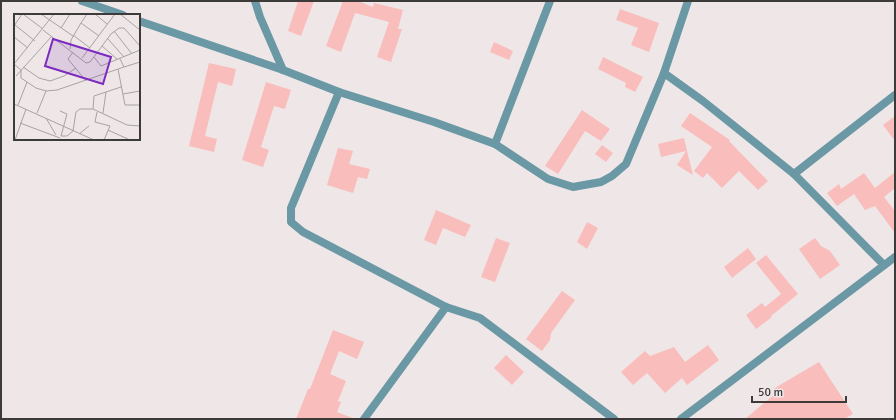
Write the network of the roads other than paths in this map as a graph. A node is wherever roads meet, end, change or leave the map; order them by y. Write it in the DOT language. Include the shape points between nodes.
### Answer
graph roads {
  1 [pos="82,1"];
  2 [pos="255,1"];
  3 [pos="550,1"];
  4 [pos="688,1"];
  5 [pos="120,14"];
  6 [pos="140,21"];
  7 [pos="283,70"];
  8 [pos="664,74"];
  9 [pos="339,92"];
  10 [pos="895,95"];
  11 [pos="495,144"];
  12 [pos="794,174"];
  13 [pos="895,257"];
  14 [pos="884,265"];
  15 [pos="446,307"];
  16 [pos="364,419"];
  17 [pos="614,419"];
  18 [pos="681,419"];
  1 -- 5 [label="street"];
  2 -- 7 [label="street"];
  3 -- 11 [label="street"];
  4 -- 8 [label="street"];
  6 -- 7 [label="street"];
  7 -- 9 [label="street"];
  8 -- 11 [label="street" via="626,164 601,182 573,187 548,179"];
  8 -- 12 [label="street" via="703,101"];
  9 -- 11 [label="street"];
  9 -- 15 [label="street" via="291,208 291,222 303,232"];
  10 -- 12 [label="street"];
  12 -- 14 [label="street"];
  13 -- 14 [label="street"];
  14 -- 18 [label="street"];
  15 -- 16 [label="street"];
  15 -- 17 [label="street" via="480,318"];
}
